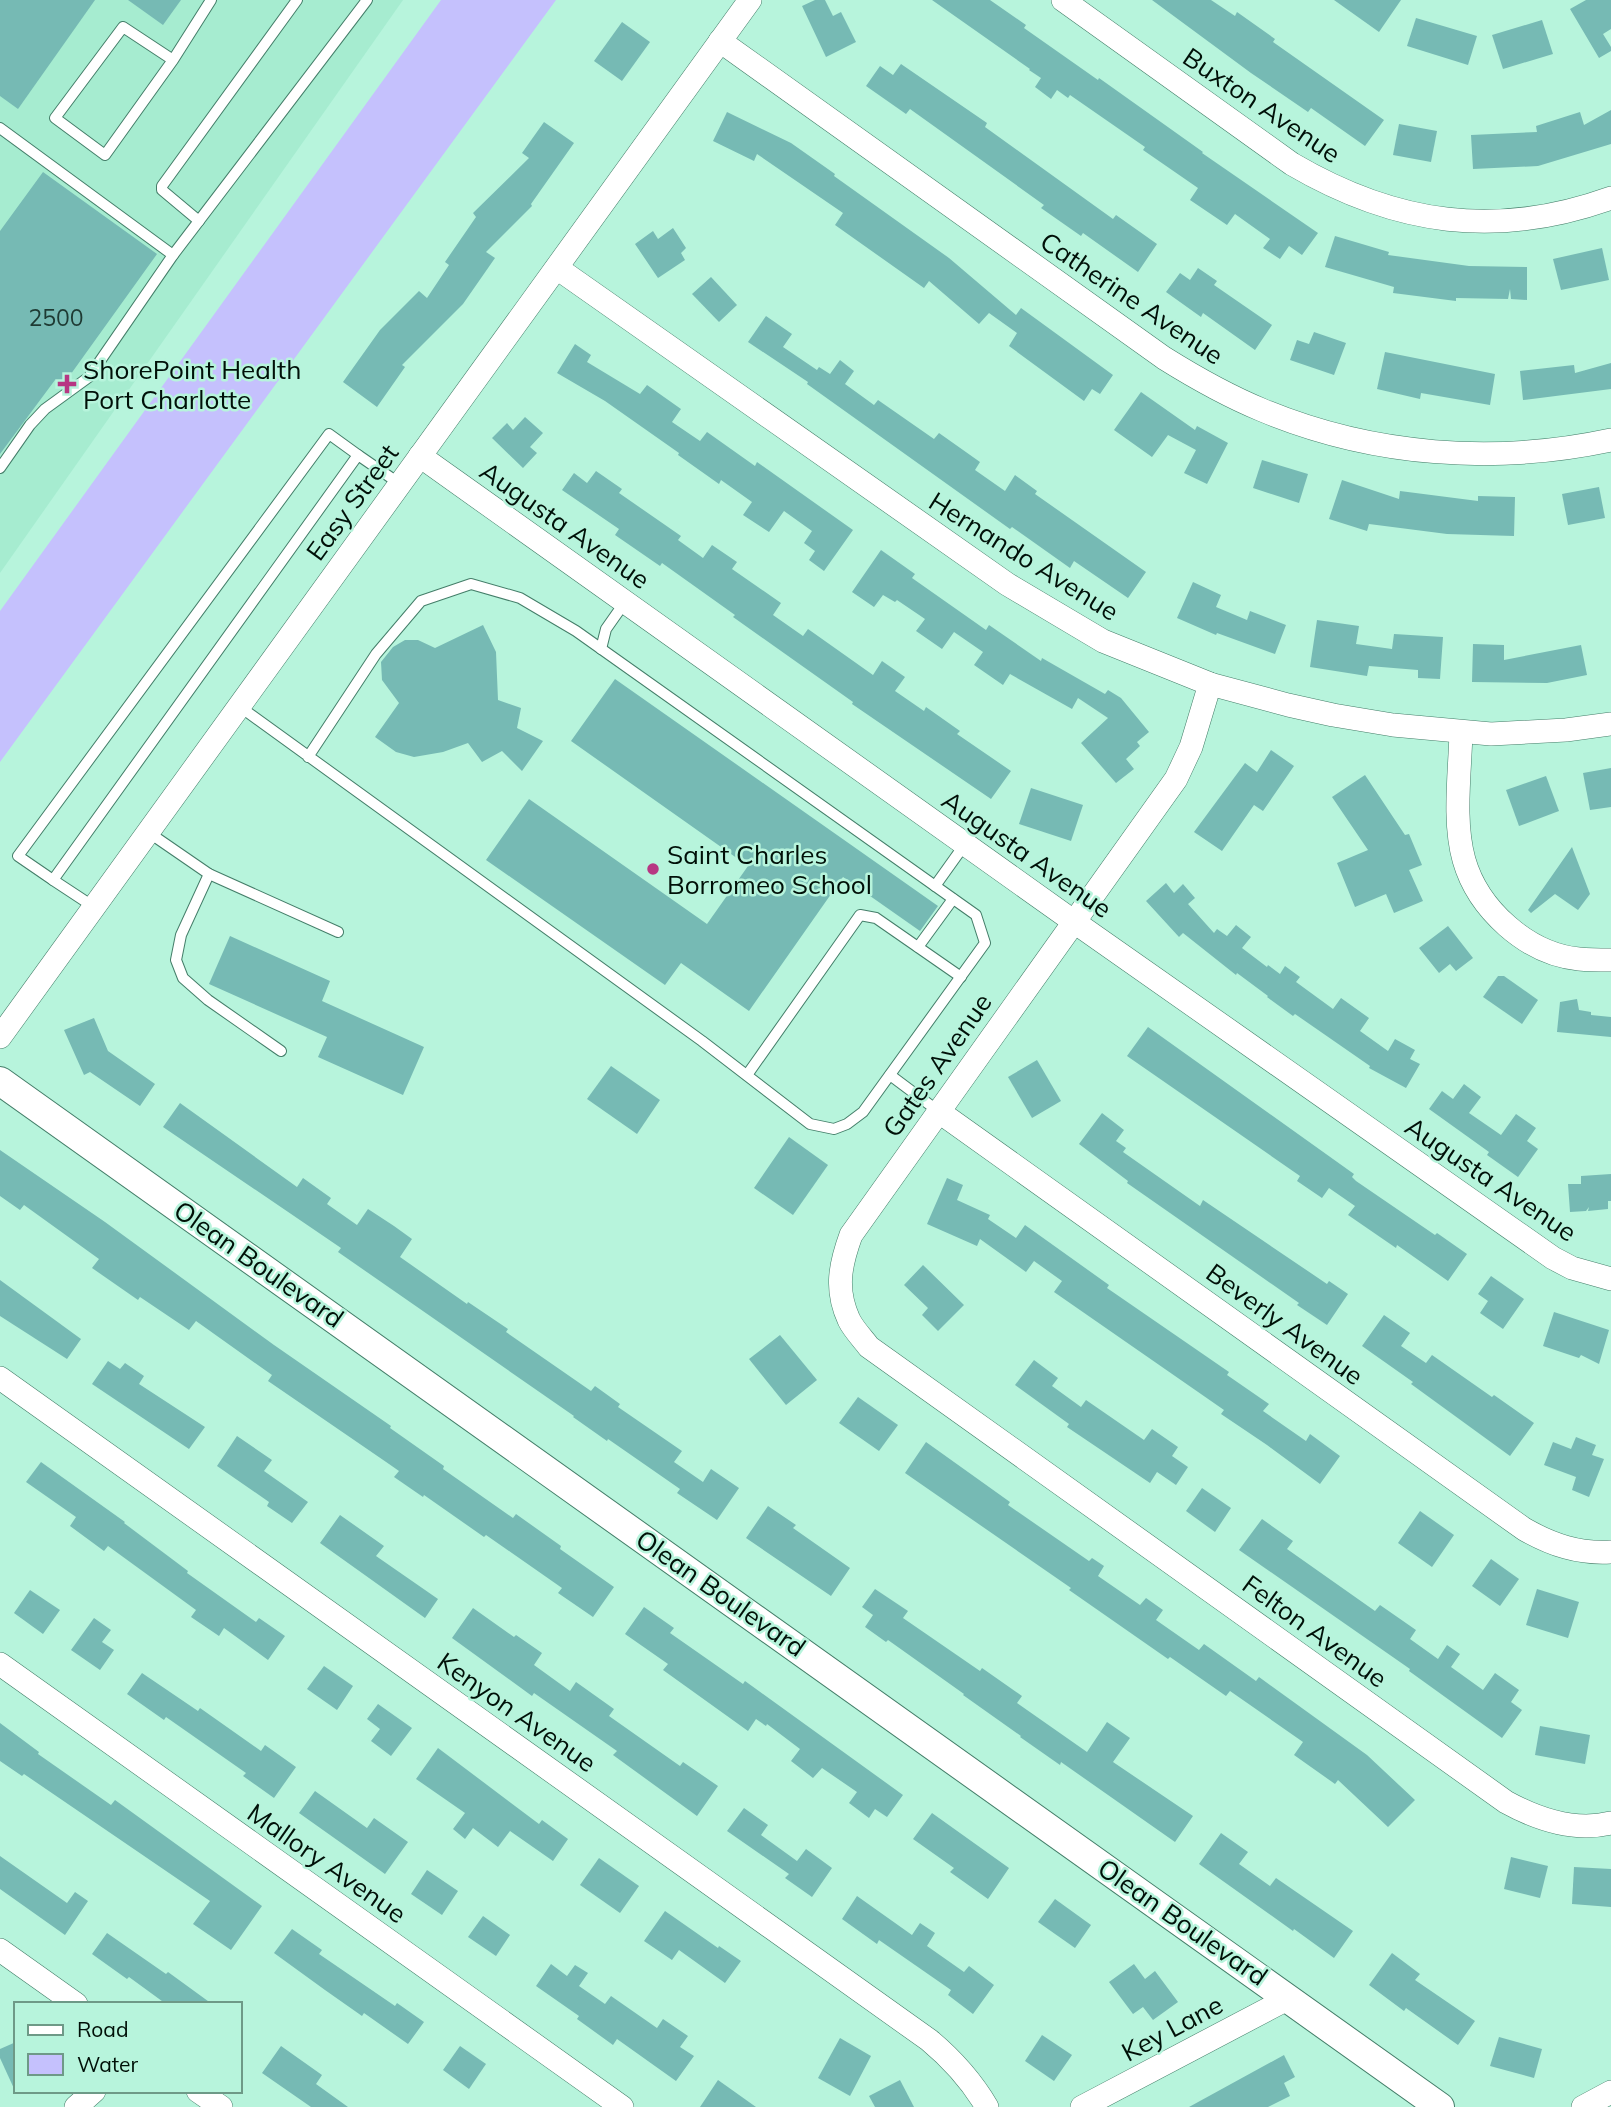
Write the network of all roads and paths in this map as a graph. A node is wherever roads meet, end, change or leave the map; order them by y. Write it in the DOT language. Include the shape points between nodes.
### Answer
graph roads {
  1 [pos="211,0"];
  2 [pos="297,0"];
  3 [pos="367,0"];
  4 [pos="750,0"];
  5 [pos="1063,0"];
  6 [pos="720,41"];
  7 [pos="173,61"];
  8 [pos="0,128"];
  9 [pos="1611,198"];
  10 [pos="199,221"];
  11 [pos="173,255"];
  12 [pos="557,268"];
  13 [pos="1611,440"];
  14 [pos="358,454"];
  15 [pos="420,456"];
  16 [pos="0,468"];
  17 [pos="400,484"];
  18 [pos="625,602"];
  19 [pos="601,649"];
  20 [pos="1210,684"];
  21 [pos="239,706"];
  22 [pos="1611,724"];
  23 [pos="1461,732"];
  24 [pos="308,757"];
  25 [pos="148,832"];
  26 [pos="965,844"];
  27 [pos="209,874"];
  28 [pos="53,880"];
  29 [pos="934,886"];
  30 [pos="953,899"];
  31 [pos="94,907"];
  32 [pos="1073,921"];
  33 [pos="338,932"];
  34 [pos="918,947"];
  35 [pos="1611,960"];
  36 [pos="961,977"];
  37 [pos="0,1037"];
  38 [pos="281,1051"];
  39 [pos="747,1075"];
  40 [pos="890,1075"];
  41 [pos="0,1081"];
  42 [pos="938,1111"];
  43 [pos="1611,1279"];
  44 [pos="0,1378"];
  45 [pos="1001,1441"];
  46 [pos="1611,1552"];
  47 [pos="0,1664"];
  48 [pos="1611,1823"];
  49 [pos="0,1950"];
  50 [pos="1289,1998"];
  51 [pos="73,2002"];
  52 [pos="1611,2092"];
  53 [pos="92,2093"];
  54 [pos="201,2093"];
  55 [pos="76,2107"];
  56 [pos="220,2107"];
  57 [pos="622,2107"];
  58 [pos="987,2107"];
  59 [pos="1082,2107"];
  60 [pos="1440,2107"];
  61 [pos="1583,2107"];
  1 -- 7 [label="lane"];
  2 -- 10 [label="lane" via="162,186"];
  3 -- 10 [label="lane"];
  4 -- 6 [label="street, Easy Street"];
  5 -- 9 [label="street, Buxton Avenue" via="1292,164 1380,206 1451,220 1500,222 1548,216"];
  6 -- 12 [label="street, Easy Street"];
  6 -- 13 [label="street, Catherine Avenue" via="1164,358 1225,394 1339,436 1399,448 1521,454"];
  7 -- 7 [label="lane" via="123,27 55,118 105,155"];
  8 -- 11 [label="lane"];
  10 -- 11 [label="lane"];
  11 -- 16 [label="lane" via="89,377 45,409"];
  12 -- 15 [label="street, Easy Street"];
  12 -- 20 [label="street, Hernando Avenue" via="1007,584 1103,641"];
  14 -- 17 [label="lane"];
  14 -- 28 [label="lane"];
  14 -- 28 [label="lane" via="329,434 18,856"];
  15 -- 17 [label="street, Easy Street"];
  15 -- 18 [label="street, Augusta Avenue"];
  17 -- 21 [label="street, Easy Street"];
  18 -- 19 [label="lane" via="606,629"];
  18 -- 26 [label="street, Augusta Avenue"];
  19 -- 24 [label="lane" via="520,598 471,584 421,601 376,654"];
  19 -- 29 [label="lane"];
  20 -- 23 [label="street, Hernando Avenue" via="1334,715"];
  20 -- 32 [label="street, Gates Avenue" via="1176,779"];
  21 -- 24 [label="lane"];
  21 -- 25 [label="street, Easy Street"];
  22 -- 23 [label="street, Hernando Avenue" via="1491,734"];
  23 -- 35 [label="street" via="1458,824 1464,860 1481,898 1509,929 1542,949 1577,959"];
  24 -- 39 [label="lane"];
  25 -- 27 [label="lane"];
  25 -- 31 [label="street, Easy Street"];
  26 -- 29 [label="lane"];
  26 -- 32 [label="street, Augusta Avenue"];
  27 -- 33 [label="lane"];
  27 -- 38 [label="lane" via="181,935 176,960 183,978"];
  28 -- 31 [label="lane"];
  29 -- 30 [label="lane"];
  30 -- 34 [label="lane"];
  30 -- 36 [label="lane" via="976,915 985,943"];
  31 -- 37 [label="street, Easy Street"];
  32 -- 42 [label="street, Gates Avenue"];
  32 -- 43 [label="street, Augusta Avenue" via="1553,1258"];
  34 -- 36 [label="lane"];
  34 -- 39 [label="lane" via="876,918 860,915"];
  36 -- 40 [label="lane"];
  39 -- 40 [label="lane" via="810,1124 834,1129 863,1112"];
  40 -- 42 [label="lane"];
  41 -- 50 [label="street, Olean Boulevard"];
  42 -- 45 [label="street, Gates Avenue" via="851,1235 841,1263 841,1290 849,1321 869,1347"];
  42 -- 46 [label="street, Beverly Avenue" via="1524,1529 1548,1542 1590,1553"];
  44 -- 58 [label="street, Kenyon Avenue" via="929,2040 951,2058"];
  45 -- 48 [label="street, Felton Avenue" via="1506,1802 1558,1824"];
  47 -- 57 [label="street, Mallory Avenue"];
  49 -- 51 [label="street"];
  50 -- 59 [label="street, Key Lane"];
  50 -- 60 [label="street, Olean Boulevard"];
  52 -- 61 [label="street"];
  53 -- 55 [label="street"];
  54 -- 56 [label="street"];
}
